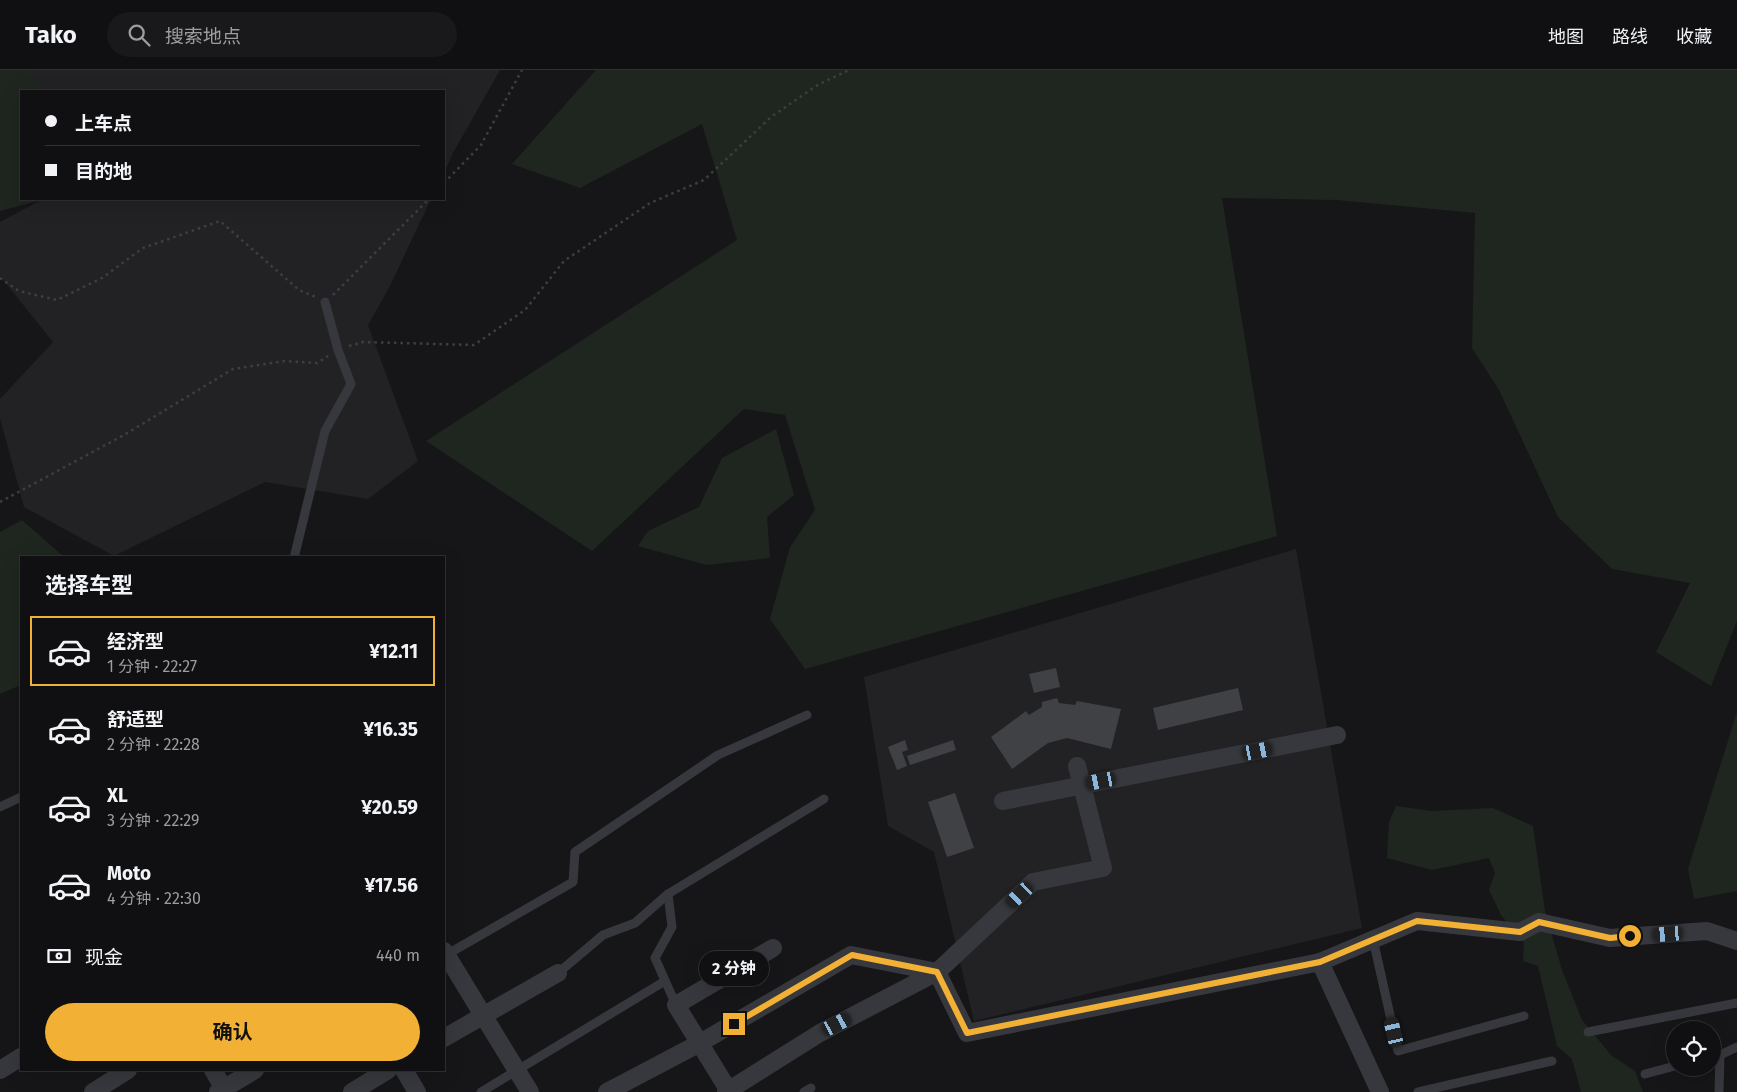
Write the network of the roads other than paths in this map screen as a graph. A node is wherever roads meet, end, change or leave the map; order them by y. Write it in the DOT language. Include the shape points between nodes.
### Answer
graph roads {
  1 [pos="325,302"];
  2 [pos="294,556"];
  3 [pos="807,715"];
  4 [pos="1336,735"];
  5 [pos="1077,766"];
  6 [pos="1082,785"];
  7 [pos="20,797"];
  8 [pos="824,799"];
  9 [pos="1003,801"];
  10 [pos="0,806"];
  11 [pos="668,894"];
  12 [pos="1373,939"];
  13 [pos="1737,941"];
  14 [pos="1737,946"];
  15 [pos="774,948"];
  16 [pos="445,954"];
  17 [pos="1320,962"];
  18 [pos="937,972"];
  19 [pos="558,973"];
  20 [pos="666,981"];
  21 [pos="1737,1003"];
  22 [pos="676,1005"];
  23 [pos="483,1016"];
  24 [pos="1524,1016"];
  25 [pos="1588,1032"];
  26 [pos="445,1037"];
  27 [pos="700,1043"];
  28 [pos="1737,1047"];
  29 [pos="1721,1054"];
  30 [pos="20,1058"];
  31 [pos="1552,1061"];
  32 [pos="1666,1068"];
  33 [pos="0,1070"];
  34 [pos="126,1071"];
  35 [pos="213,1071"];
  36 [pos="253,1071"];
  37 [pos="386,1071"];
  38 [pos="405,1071"];
  39 [pos="517,1071"];
  40 [pos="1645,1074"];
  41 [pos="1718,1076"];
  42 [pos="618,1090"];
  43 [pos="223,1091"];
  44 [pos="728,1091"];
  45 [pos="93,1092"];
  46 [pos="352,1092"];
  47 [pos="417,1092"];
  48 [pos="481,1092"];
  49 [pos="530,1092"];
  50 [pos="1380,1092"];
  51 [pos="1418,1092"];
  52 [pos="1719,1092"];
  1 -- 2 [label="lane" via="351,384 325,431"];
  3 -- 16 [label="lane" via="718,755 575,852 573,882"];
  4 -- 6 [label="street"];
  5 -- 6 [label="street"];
  6 -- 9 [label="street"];
  6 -- 18 [label="street" via="1103,868 1033,882"];
  7 -- 10 [label="lane"];
  8 -- 11 [label="lane"];
  11 -- 19 [label="lane" via="635,923 604,935"];
  11 -- 20 [label="lane" via="672,927 655,958"];
  12 -- 13 [label="street" via="1417,921 1520,932 1539,922 1610,938 1707,931"];
  12 -- 17 [label="street"];
  12 -- 24 [label="lane" via="1398,1051"];
  13 -- 14 [label="lane"];
  15 -- 22 [label="street"];
  16 -- 23 [label="street"];
  17 -- 18 [label="street" via="967,1033"];
  17 -- 50 [label="street"];
  18 -- 27 [label="street" via="852,955"];
  18 -- 44 [label="street" via="820,1032"];
  19 -- 23 [label="street"];
  20 -- 22 [label="lane"];
  20 -- 39 [label="lane"];
  21 -- 25 [label="lane"];
  22 -- 27 [label="street"];
  23 -- 26 [label="street"];
  23 -- 39 [label="street"];
  27 -- 42 [label="street"];
  27 -- 44 [label="street"];
  28 -- 29 [label="lane"];
  30 -- 33 [label="street"];
  31 -- 51 [label="lane"];
  32 -- 40 [label="lane"];
  34 -- 45 [label="street"];
  35 -- 43 [label="street"];
  36 -- 43 [label="street"];
  37 -- 46 [label="street"];
  38 -- 47 [label="street"];
  39 -- 48 [label="lane"];
  39 -- 49 [label="street"];
  41 -- 52 [label="lane"];
}
